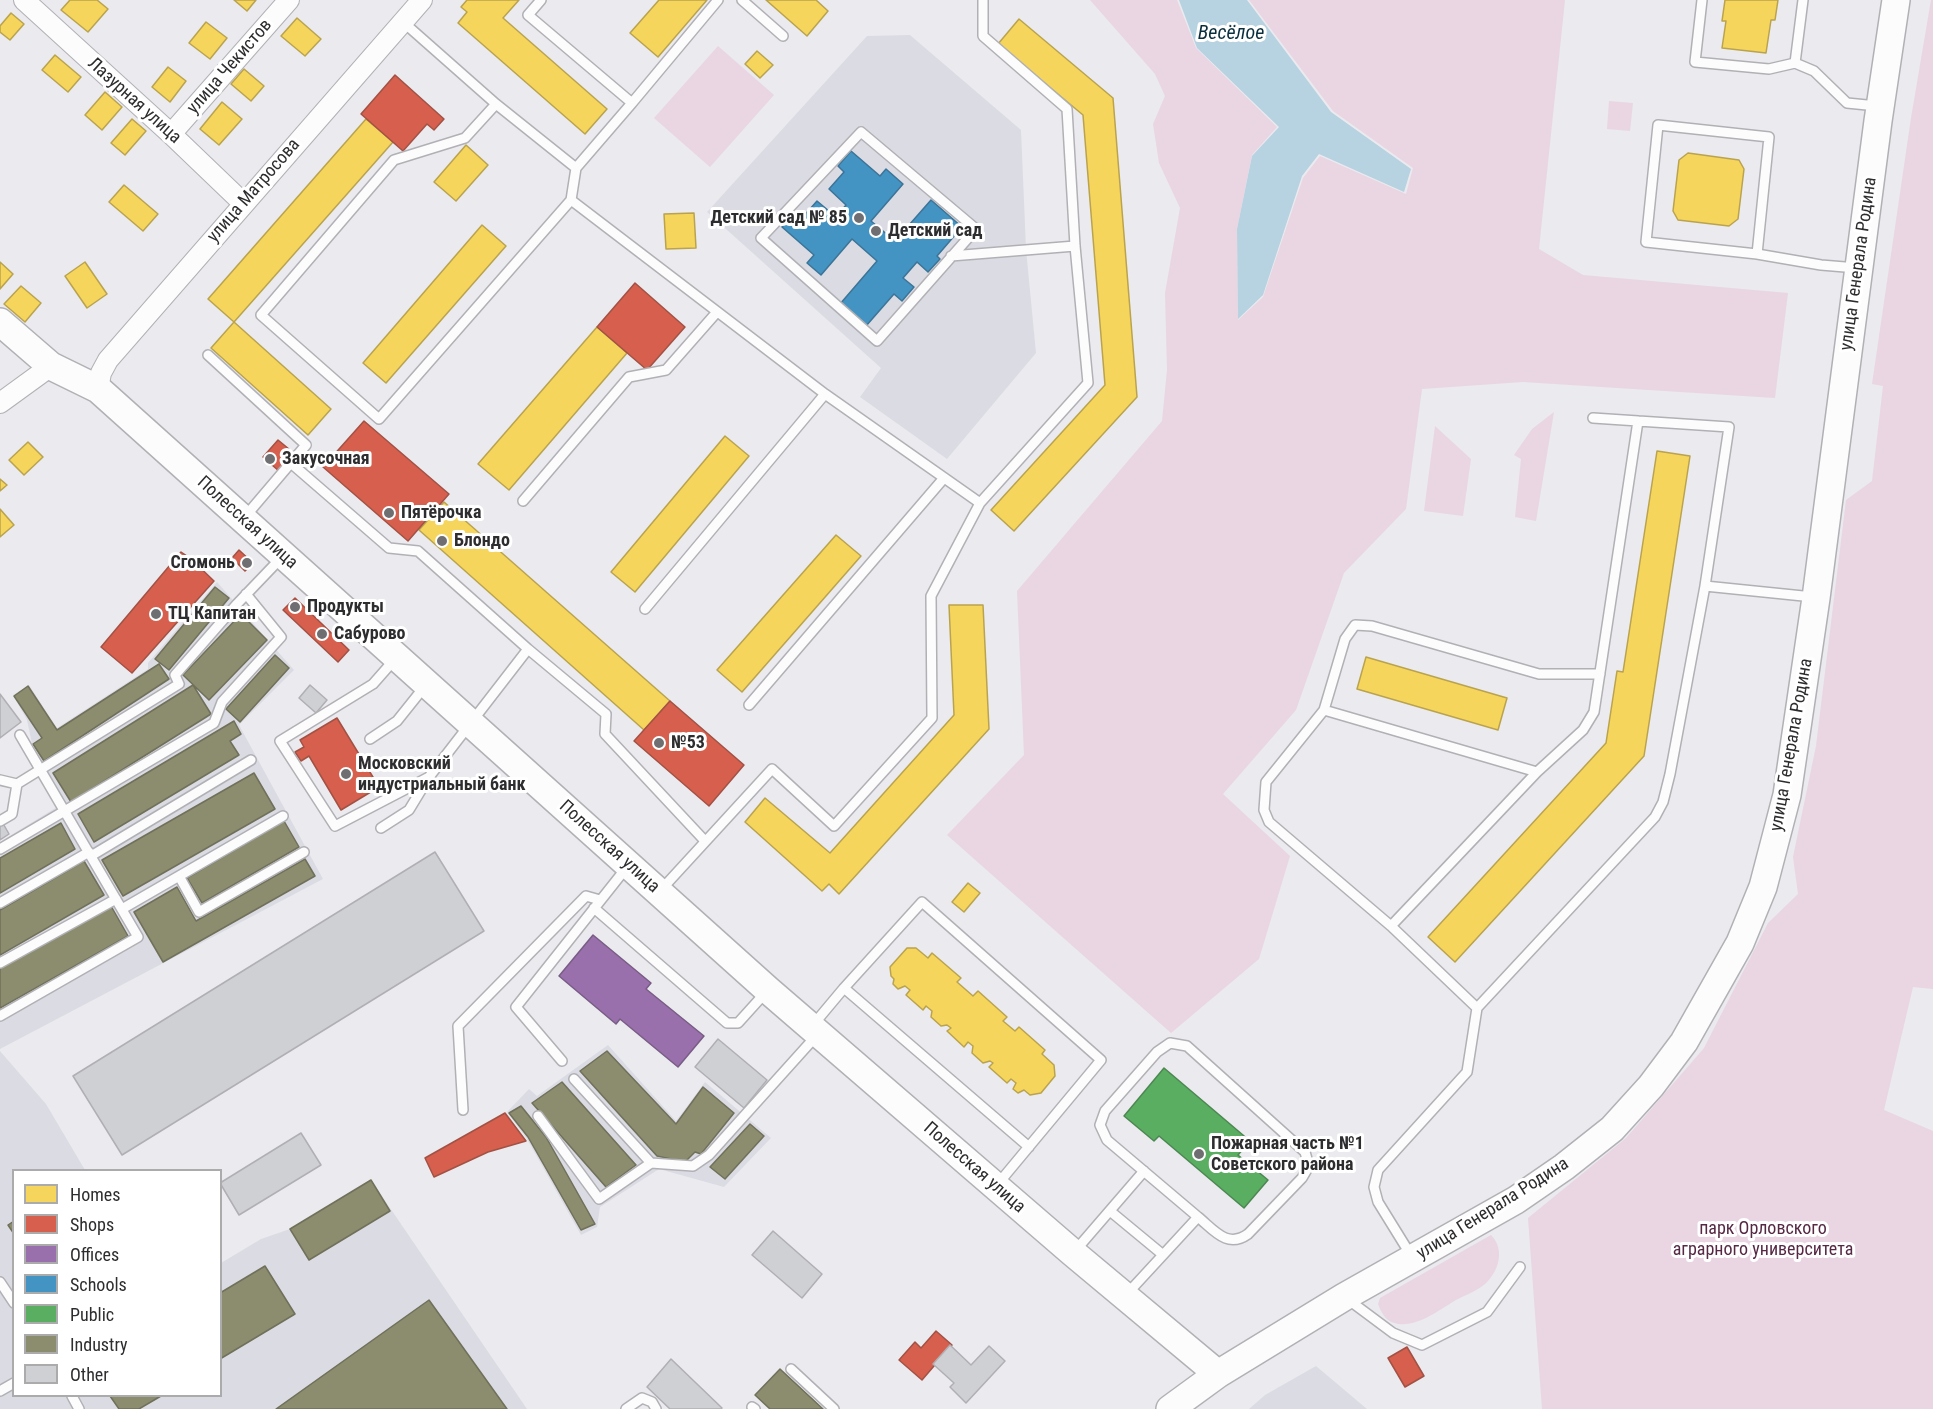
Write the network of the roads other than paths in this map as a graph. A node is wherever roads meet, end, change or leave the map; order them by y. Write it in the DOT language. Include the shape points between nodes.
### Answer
graph roads {
  1 [pos="24,0"];
  2 [pos="289,0"];
  3 [pos="422,0"];
  4 [pos="541,0"];
  5 [pos="718,0"];
  6 [pos="742,0"];
  7 [pos="983,0"];
  8 [pos="1702,0"];
  9 [pos="1803,0"];
  10 [pos="1896,0"];
  11 [pos="402,21"];
  12 [pos="783,36"];
  13 [pos="1795,63"];
  14 [pos="632,103"];
  15 [pos="496,104"];
  16 [pos="1880,106"];
  17 [pos="171,134"];
  18 [pos="576,168"];
  19 [pos="571,200"];
  20 [pos="243,203"];
  21 [pos="1075,246"];
  22 [pos="1757,254"];
  23 [pos="951,256"];
  24 [pos="1858,269"];
  25 [pos="717,312"];
  26 [pos="0,322"];
  27 [pos="208,355"];
  28 [pos="51,366"];
  29 [pos="98,389"];
  30 [pos="825,394"];
  31 [pos="0,403"];
  32 [pos="1593,418"];
  33 [pos="1638,421"];
  34 [pos="292,464"];
  35 [pos="944,478"];
  36 [pos="523,501"];
  37 [pos="980,503"];
  38 [pos="242,520"];
  39 [pos="283,556"];
  40 [pos="1705,586"];
  41 [pos="246,594"];
  42 [pos="1816,598"];
  43 [pos="645,609"];
  44 [pos="528,649"];
  45 [pos="396,657"];
  46 [pos="1600,674"];
  47 [pos="426,684"];
  48 [pos="749,705"];
  49 [pos="1324,710"];
  50 [pos="470,722"];
  51 [pos="20,735"];
  52 [pos="370,739"];
  53 [pos="250,760"];
  54 [pos="40,771"];
  55 [pos="1537,772"];
  56 [pos="429,777"];
  57 [pos="0,780"];
  58 [pos="17,784"];
  59 [pos="64,811"];
  60 [pos="283,816"];
  61 [pos="0,821"];
  62 [pos="381,828"];
  63 [pos="705,841"];
  64 [pos="0,849"];
  65 [pos="304,852"];
  66 [pos="90,854"];
  67 [pos="629,866"];
  68 [pos="178,876"];
  69 [pos="659,892"];
  70 [pos="116,899"];
  71 [pos="0,903"];
  72 [pos="597,904"];
  73 [pos="122,909"];
  74 [pos="1391,926"];
  75 [pos="0,963"];
  76 [pos="844,988"];
  77 [pos="768,990"];
  78 [pos="1477,1008"];
  79 [pos="0,1016"];
  80 [pos="815,1030"];
  81 [pos="562,1061"];
  82 [pos="574,1079"];
  83 [pos="463,1110"];
  84 [pos="538,1116"];
  85 [pos="1029,1147"];
  86 [pos="651,1163"];
  87 [pos="1144,1171"];
  88 [pos="995,1187"];
  89 [pos="1110,1210"];
  90 [pos="1198,1217"];
  91 [pos="1073,1253"];
  92 [pos="1162,1254"];
  93 [pos="1413,1259"];
  94 [pos="1520,1267"];
  95 [pos="0,1282"];
  96 [pos="1125,1297"];
  97 [pos="1344,1297"];
  98 [pos="12,1300"];
  99 [pos="791,1369"];
  100 [pos="1218,1374"];
  101 [pos="626,1409"];
  102 [pos="656,1409"];
  103 [pos="834,1409"];
  104 [pos="1170,1409"];
  1 -- 17 [label="street, Лазурная улица"];
  2 -- 17 [label="street, улица Чекистов"];
  3 -- 11 [label="street, улица Матросова"];
  4 -- 14 [label="lane" via="528,15"];
  5 -- 14 [label="lane"];
  6 -- 12 [label="lane"];
  7 -- 21 [label="lane" via="983,36 1067,109"];
  8 -- 13 [label="lane" via="1695,62 1769,69"];
  9 -- 13 [label="lane"];
  10 -- 16 [label="main road, улица Генерала Родина"];
  11 -- 15 [label="lane"];
  11 -- 20 [label="street, улица Матросова"];
  13 -- 16 [label="lane" via="1814,71 1847,103"];
  14 -- 18 [label="lane"];
  15 -- 18 [label="lane"];
  15 -- 19 [label="lane" via="465,138 394,160 261,315 379,418"];
  16 -- 24 [label="main road, улица Генерала Родина"];
  17 -- 20 [label="street, Лазурная улица"];
  18 -- 19 [label="lane"];
  19 -- 25 [label="lane"];
  20 -- 29 [label="street, улица Матросова" via="108,360 100,373"];
  21 -- 23 [label="lane"];
  21 -- 37 [label="lane" via="1088,383"];
  22 -- 22 [label="lane" via="1646,242 1658,125 1769,137"];
  22 -- 24 [label="lane"];
  23 -- 23 [label="lane" via="976,229 861,132 761,238 877,341"];
  24 -- 42 [label="main road, улица Генерала Родина"];
  25 -- 30 [label="lane"];
  25 -- 36 [label="lane" via="666,370 629,377"];
  26 -- 28 [label="main road, Полесская улица"];
  27 -- 34 [label="lane" via="306,445"];
  28 -- 29 [label="main road, Полесская улица"];
  28 -- 31 [label="street"];
  29 -- 38 [label="main road, Полесская улица"];
  30 -- 35 [label="lane"];
  30 -- 43 [label="lane"];
  32 -- 33 [label="lane"];
  33 -- 40 [label="lane" via="1729,427"];
  33 -- 46 [label="lane"];
  34 -- 38 [label="lane"];
  34 -- 44 [label="lane" via="389,548 418,551"];
  35 -- 37 [label="lane"];
  35 -- 48 [label="lane"];
  37 -- 63 [label="lane" via="931,596 932,718 834,826 772,769"];
  38 -- 39 [label="main road, Полесская улица"];
  39 -- 41 [label="lane"];
  39 -- 45 [label="main road, Полесская улица"];
  40 -- 42 [label="lane"];
  40 -- 78 [label="lane" via="1663,802 1654,817"];
  41 -- 54 [label="lane" via="175,675 179,684"];
  41 -- 59 [label="lane" via="281,637 222,702 214,723"];
  42 -- 93 [label="main road, улица Генерала Родина" via="1787,795 1763,887 1740,943 1684,1042 1612,1129 1516,1200"];
  44 -- 50 [label="lane"];
  44 -- 63 [label="lane" via="606,714 604,734"];
  45 -- 47 [label="main road, Полесская улица"];
  45 -- 56 [label="lane" via="373,684 280,741 335,826"];
  46 -- 49 [label="lane" via="1539,674 1372,626 1355,625 1345,639"];
  46 -- 55 [label="lane" via="1594,712 1582,730"];
  47 -- 50 [label="main road, Полесская улица"];
  47 -- 52 [label="lane" via="397,721"];
  49 -- 55 [label="lane"];
  49 -- 74 [label="lane" via="1266,782 1264,810 1269,822"];
  50 -- 56 [label="lane"];
  50 -- 67 [label="main road, Полесская улица"];
  51 -- 54 [label="lane"];
  53 -- 66 [label="lane"];
  54 -- 58 [label="lane"];
  54 -- 59 [label="lane"];
  55 -- 74 [label="lane"];
  56 -- 62 [label="lane" via="409,810"];
  57 -- 58 [label="lane"];
  58 -- 61 [label="lane" via="12,814"];
  59 -- 64 [label="lane"];
  59 -- 66 [label="lane"];
  60 -- 68 [label="lane"];
  63 -- 69 [label="lane"];
  65 -- 68 [label="lane" via="199,912"];
  66 -- 70 [label="lane"];
  66 -- 71 [label="lane"];
  67 -- 69 [label="main road, Полесская улица"];
  67 -- 72 [label="lane"];
  68 -- 73 [label="lane"];
  69 -- 77 [label="main road, Полесская улица"];
  70 -- 73 [label="lane"];
  70 -- 75 [label="lane"];
  72 -- 77 [label="lane" via="728,1023 738,1023"];
  72 -- 81 [label="lane" via="516,1007"];
  72 -- 83 [label="lane" via="586,896 458,1026"];
  73 -- 79 [label="lane" via="138,937"];
  74 -- 78 [label="lane"];
  76 -- 80 [label="lane"];
  76 -- 85 [label="lane"];
  76 -- 85 [label="lane" via="922,902 1101,1060"];
  77 -- 80 [label="main road, Полесская улица"];
  78 -- 93 [label="lane" via="1467,1072 1378,1170 1374,1186 1378,1202"];
  80 -- 86 [label="lane" via="710,1155 693,1166"];
  80 -- 88 [label="main road, Полесская улица"];
  82 -- 86 [label="lane"];
  84 -- 86 [label="lane" via="599,1199"];
  85 -- 88 [label="lane"];
  87 -- 89 [label="lane"];
  87 -- 90 [label="lane"];
  87 -- 90 [label="lane" via="1107,1140 1100,1125 1105,1111 1157,1052 1170,1043 1187,1046 1305,1152 1309,1166 1302,1178 1239,1240 1227,1240"];
  88 -- 91 [label="main road, Полесская улица"];
  89 -- 91 [label="lane"];
  89 -- 92 [label="lane"];
  90 -- 92 [label="lane"];
  91 -- 96 [label="main road, Полесская улица"];
  92 -- 96 [label="lane"];
  93 -- 97 [label="main road, улица Генерала Родина"];
  94 -- 97 [label="lane" via="1487,1312 1422,1345 1393,1333"];
  95 -- 98 [label="lane"];
  96 -- 100 [label="main road, Полесская улица"];
  97 -- 100 [label="main road, улица Генерала Родина"];
  99 -- 103 [label="lane"];
  100 -- 104 [label="main road, улица Генерала Родина"];
  101 -- 102 [label="lane" via="642,1398 652,1402"];
}
